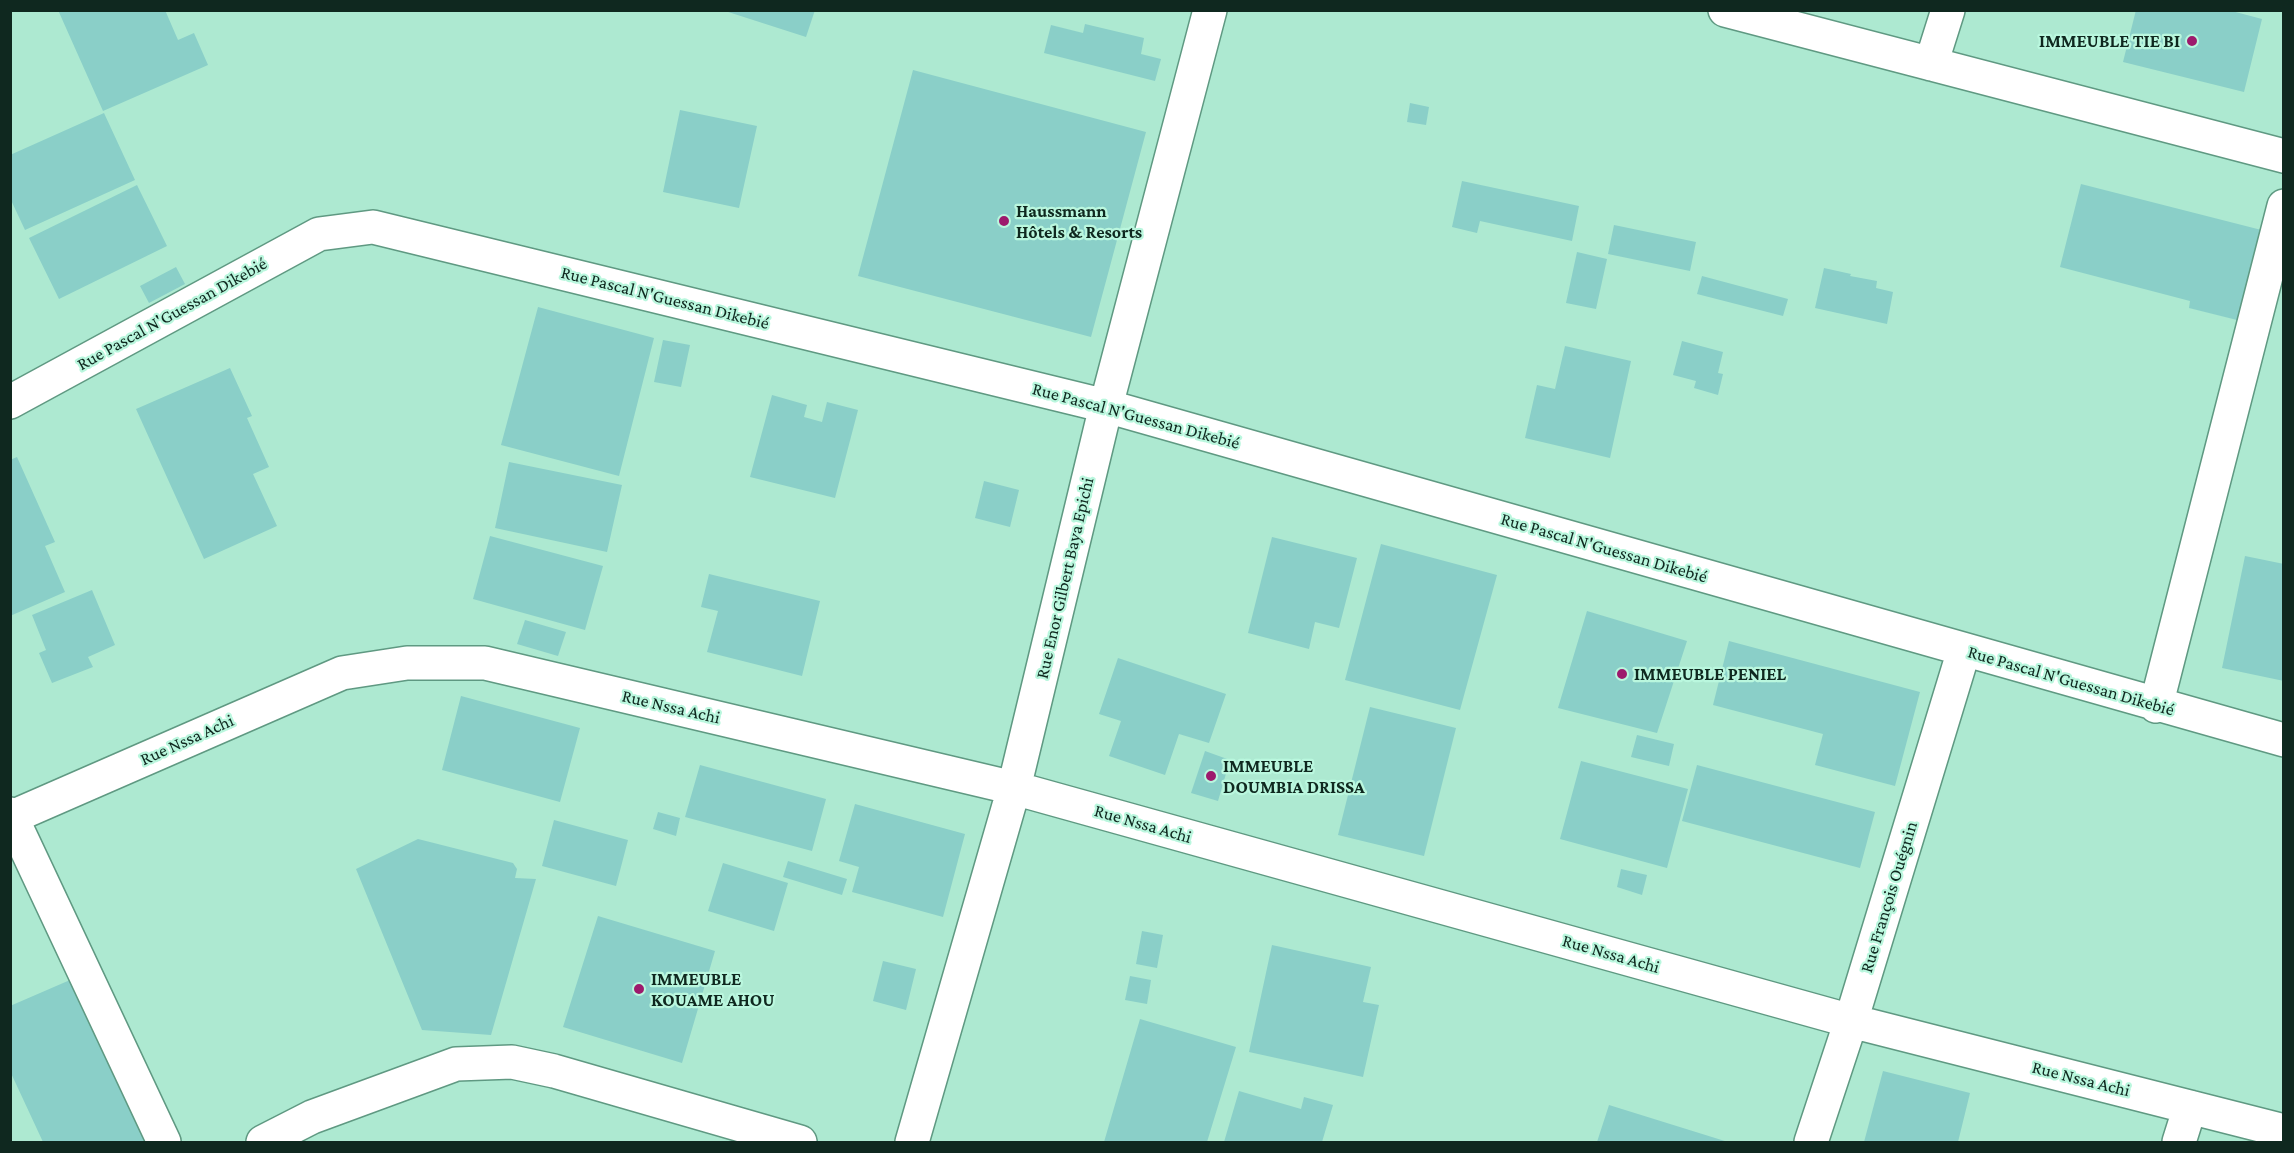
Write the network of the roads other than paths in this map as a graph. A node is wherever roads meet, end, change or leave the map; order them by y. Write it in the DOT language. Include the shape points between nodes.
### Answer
graph roads {
  1 [pos="1210,10"];
  2 [pos="1725,10"];
  3 [pos="1948,10"];
  4 [pos="1931,64"];
  5 [pos="2283,156"];
  6 [pos="2283,206"];
  7 [pos="10,402"];
  8 [pos="1106,406"];
  9 [pos="1964,650"];
  10 [pos="2156,706"];
  11 [pos="2283,740"];
  12 [pos="1014,788"];
  13 [pos="11,816"];
  14 [pos="1851,1021"];
  15 [pos="2190,1107"];
  16 [pos="2283,1131"];
  17 [pos="165,1143"];
  18 [pos="263,1143"];
  19 [pos="800,1143"];
  20 [pos="912,1143"];
  21 [pos="1810,1143"];
  22 [pos="2179,1143"];
  1 -- 8 [label="street, Rue Enor Gilbert Baya Epichi"];
  2 -- 4 [label="street"];
  3 -- 4 [label="street"];
  4 -- 5 [label="street"];
  6 -- 10 [label="street"];
  7 -- 8 [label="street, Rue Pascal N'Guessan Dikebié" via="319,234 373,227"];
  8 -- 9 [label="street, Rue Pascal N'Guessan Dikebié"];
  8 -- 12 [label="street, Rue Enor Gilbert Baya Epichi"];
  9 -- 10 [label="street, Rue Pascal N'Guessan Dikebié"];
  9 -- 14 [label="street, Rue François Ouégnin"];
  10 -- 11 [label="street, Rue Pascal N'Guessan Dikebié"];
  12 -- 13 [label="street, Rue Nssa Achi" via="485,663 407,663 342,673"];
  12 -- 14 [label="street, Rue Nssa Achi"];
  12 -- 20 [label="street, Rue Enor Gilbert Baya Epichi"];
  13 -- 17 [label="street"];
  14 -- 15 [label="street, Rue Nssa Achi"];
  14 -- 21 [label="street, Rue François Ouégnin"];
  15 -- 16 [label="street, Rue Nssa Achi"];
  15 -- 22 [label="street"];
  18 -- 19 [label="street" via="312,1117 456,1064 512,1062"];
}
